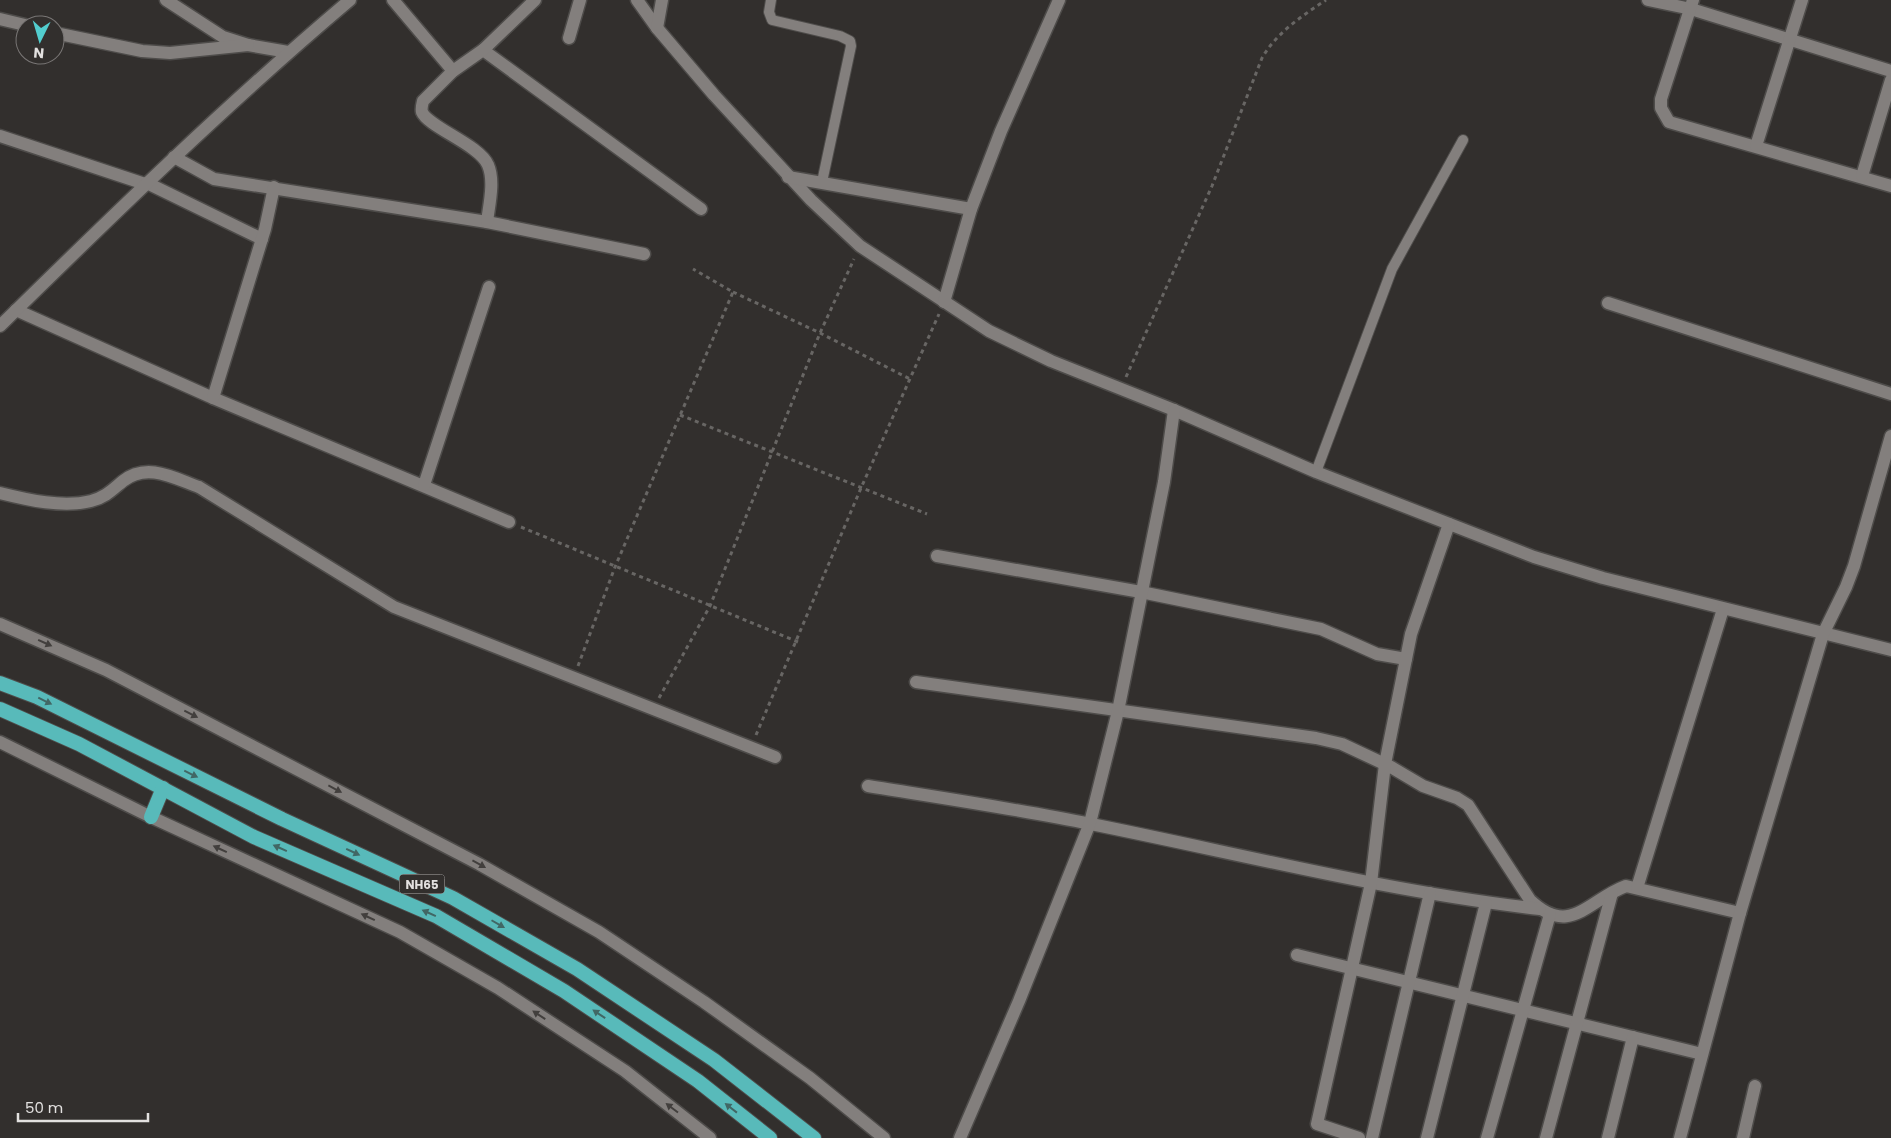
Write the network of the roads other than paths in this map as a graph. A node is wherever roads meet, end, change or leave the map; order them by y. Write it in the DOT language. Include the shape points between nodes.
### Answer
graph roads {
  1 [pos="166,0"];
  2 [pos="350,0"];
  3 [pos="393,0"];
  4 [pos="535,0"];
  5 [pos="580,0"];
  6 [pos="637,0"];
  7 [pos="662,0"];
  8 [pos="771,0"];
  9 [pos="1058,0"];
  10 [pos="1648,0"];
  11 [pos="1802,0"];
  12 [pos="1692,4"];
  13 [pos="0,18"];
  14 [pos="15,22"];
  15 [pos="657,28"];
  16 [pos="65,35"];
  17 [pos="569,38"];
  18 [pos="1789,38"];
  19 [pos="248,45"];
  20 [pos="483,50"];
  21 [pos="288,52"];
  22 [pos="453,71"];
  23 [pos="1891,71"];
  24 [pos="1891,80"];
  25 [pos="0,136"];
  26 [pos="1463,140"];
  27 [pos="1756,146"];
  28 [pos="174,157"];
  29 [pos="1862,176"];
  30 [pos="788,177"];
  31 [pos="822,182"];
  32 [pos="146,183"];
  33 [pos="274,186"];
  34 [pos="1891,186"];
  35 [pos="701,209"];
  36 [pos="971,209"];
  37 [pos="487,222"];
  38 [pos="262,239"];
  39 [pos="644,254"];
  40 [pos="489,287"];
  41 [pos="944,302"];
  42 [pos="1608,303"];
  43 [pos="16,310"];
  44 [pos="0,326"];
  45 [pos="1891,394"];
  46 [pos="213,398"];
  47 [pos="1174,410"];
  48 [pos="1891,436"];
  49 [pos="1316,472"];
  50 [pos="424,486"];
  51 [pos="0,493"];
  52 [pos="509,522"];
  53 [pos="1449,524"];
  54 [pos="937,556"];
  55 [pos="1141,592"];
  56 [pos="1723,609"];
  57 [pos="0,624"];
  58 [pos="1823,634"];
  59 [pos="1891,650"];
  60 [pos="1406,659"];
  61 [pos="916,682"];
  62 [pos="0,683"];
  63 [pos="0,709"];
  64 [pos="1118,711"];
  65 [pos="0,742"];
  66 [pos="775,757"];
  67 [pos="1385,764"];
  68 [pos="868,786"];
  69 [pos="163,788"];
  70 [pos="151,817"];
  71 [pos="1090,823"];
  72 [pos="1372,884"];
  73 [pos="1637,888"];
  74 [pos="1612,893"];
  75 [pos="1430,894"];
  76 [pos="1486,903"];
  77 [pos="1545,912"];
  78 [pos="1740,913"];
  79 [pos="1297,955"];
  80 [pos="1353,969"];
  81 [pos="1410,982"];
  82 [pos="1462,995"];
  83 [pos="1524,1010"];
  84 [pos="1576,1023"];
  85 [pos="1633,1037"];
  86 [pos="1702,1054"];
  87 [pos="1755,1086"];
  88 [pos="710,1138"];
  89 [pos="770,1138"];
  90 [pos="814,1138"];
  91 [pos="884,1138"];
  92 [pos="960,1138"];
  93 [pos="1359,1138"];
  94 [pos="1372,1138"];
  95 [pos="1427,1138"];
  96 [pos="1487,1138"];
  97 [pos="1546,1138"];
  98 [pos="1608,1138"];
  99 [pos="1680,1138"];
  100 [pos="1743,1138"];
  1 -- 19 [label="street" via="223,37"];
  2 -- 21 [label="street"];
  3 -- 22 [label="street"];
  4 -- 20 [label="street"];
  5 -- 17 [label="street"];
  6 -- 15 [label="street"];
  7 -- 15 [label="street"];
  8 -- 31 [label="lane" via="769,12 772,20 850,41"];
  9 -- 36 [label="street"];
  10 -- 12 [label="street"];
  11 -- 18 [label="street"];
  12 -- 18 [label="street"];
  12 -- 27 [label="street" via="1661,99 1665,117 1676,125"];
  13 -- 14 [label="street"];
  15 -- 30 [label="street"];
  16 -- 19 [label="street" via="142,52 170,53"];
  18 -- 23 [label="street"];
  18 -- 27 [label="street"];
  19 -- 21 [label="street"];
  20 -- 22 [label="street"];
  20 -- 35 [label="street"];
  21 -- 28 [label="street"];
  22 -- 37 [label="street" via="423,101 421,112 488,164 491,178"];
  24 -- 29 [label="street"];
  25 -- 32 [label="street"];
  26 -- 49 [label="lane" via="1392,269"];
  27 -- 29 [label="street"];
  28 -- 32 [label="street"];
  28 -- 33 [label="street" via="210,178"];
  29 -- 34 [label="street"];
  30 -- 31 [label="street"];
  30 -- 41 [label="street" via="860,246"];
  31 -- 36 [label="street"];
  32 -- 38 [label="street"];
  32 -- 43 [label="street"];
  33 -- 37 [label="street"];
  33 -- 38 [label="street"];
  36 -- 41 [label="street"];
  37 -- 39 [label="street"];
  38 -- 46 [label="street"];
  40 -- 50 [label="street"];
  41 -- 47 [label="street" via="988,331 1051,361"];
  42 -- 45 [label="street"];
  43 -- 44 [label="street"];
  43 -- 46 [label="street"];
  46 -- 50 [label="street"];
  47 -- 49 [label="street"];
  47 -- 55 [label="street" via="1164,482"];
  48 -- 58 [label="street" via="1854,566"];
  49 -- 53 [label="street"];
  50 -- 52 [label="street"];
  51 -- 66 [label="street" via="80,503 108,496 124,480 138,473 151,471 170,476 199,487 394,607"];
  53 -- 56 [label="street" via="1534,558"];
  53 -- 60 [label="street" via="1410,634"];
  54 -- 55 [label="street"];
  55 -- 60 [label="street" via="1321,629 1376,654"];
  55 -- 64 [label="street"];
  56 -- 58 [label="street"];
  56 -- 73 [label="street"];
  57 -- 91 [label="street, one-way" via="106,670 479,864 599,932 795,1067"];
  58 -- 59 [label="street"];
  58 -- 78 [label="street"];
  60 -- 67 [label="street"];
  61 -- 64 [label="street"];
  62 -- 90 [label="highway, NH65, one-way" via="37,697 282,819 453,898 577,969 714,1060"];
  63 -- 69 [label="highway, NH65" via="80,744"];
  64 -- 67 [label="street" via="1316,738 1342,744"];
  64 -- 71 [label="street"];
  65 -- 70 [label="street"];
  67 -- 72 [label="street"];
  67 -- 77 [label="street" via="1468,805 1530,900"];
  68 -- 71 [label="street"];
  69 -- 70 [label="highway"];
  89 -- 69 [label="highway, NH65, one-way" via="698,1081 564,991 436,916 254,837"];
  88 -- 70 [label="street, one-way" via="625,1071 482,978 400,932"];
  71 -- 72 [label="street"];
  71 -- 92 [label="street"];
  72 -- 75 [label="street"];
  72 -- 80 [label="street"];
  73 -- 74 [label="street" via="1626,886"];
  73 -- 78 [label="street"];
  74 -- 77 [label="street" via="1573,916 1561,917"];
  74 -- 84 [label="street"];
  75 -- 76 [label="street"];
  75 -- 81 [label="street"];
  76 -- 77 [label="street"];
  76 -- 82 [label="street"];
  77 -- 83 [label="street"];
  78 -- 86 [label="street"];
  79 -- 80 [label="street"];
  80 -- 81 [label="street"];
  80 -- 93 [label="street" via="1317,1124"];
  81 -- 82 [label="street"];
  81 -- 94 [label="street"];
  82 -- 83 [label="street"];
  82 -- 95 [label="street"];
  83 -- 84 [label="street"];
  83 -- 96 [label="street"];
  84 -- 85 [label="street"];
  84 -- 97 [label="street"];
  85 -- 86 [label="street"];
  85 -- 98 [label="street"];
  86 -- 99 [label="street"];
  87 -- 100 [label="street"];
}
